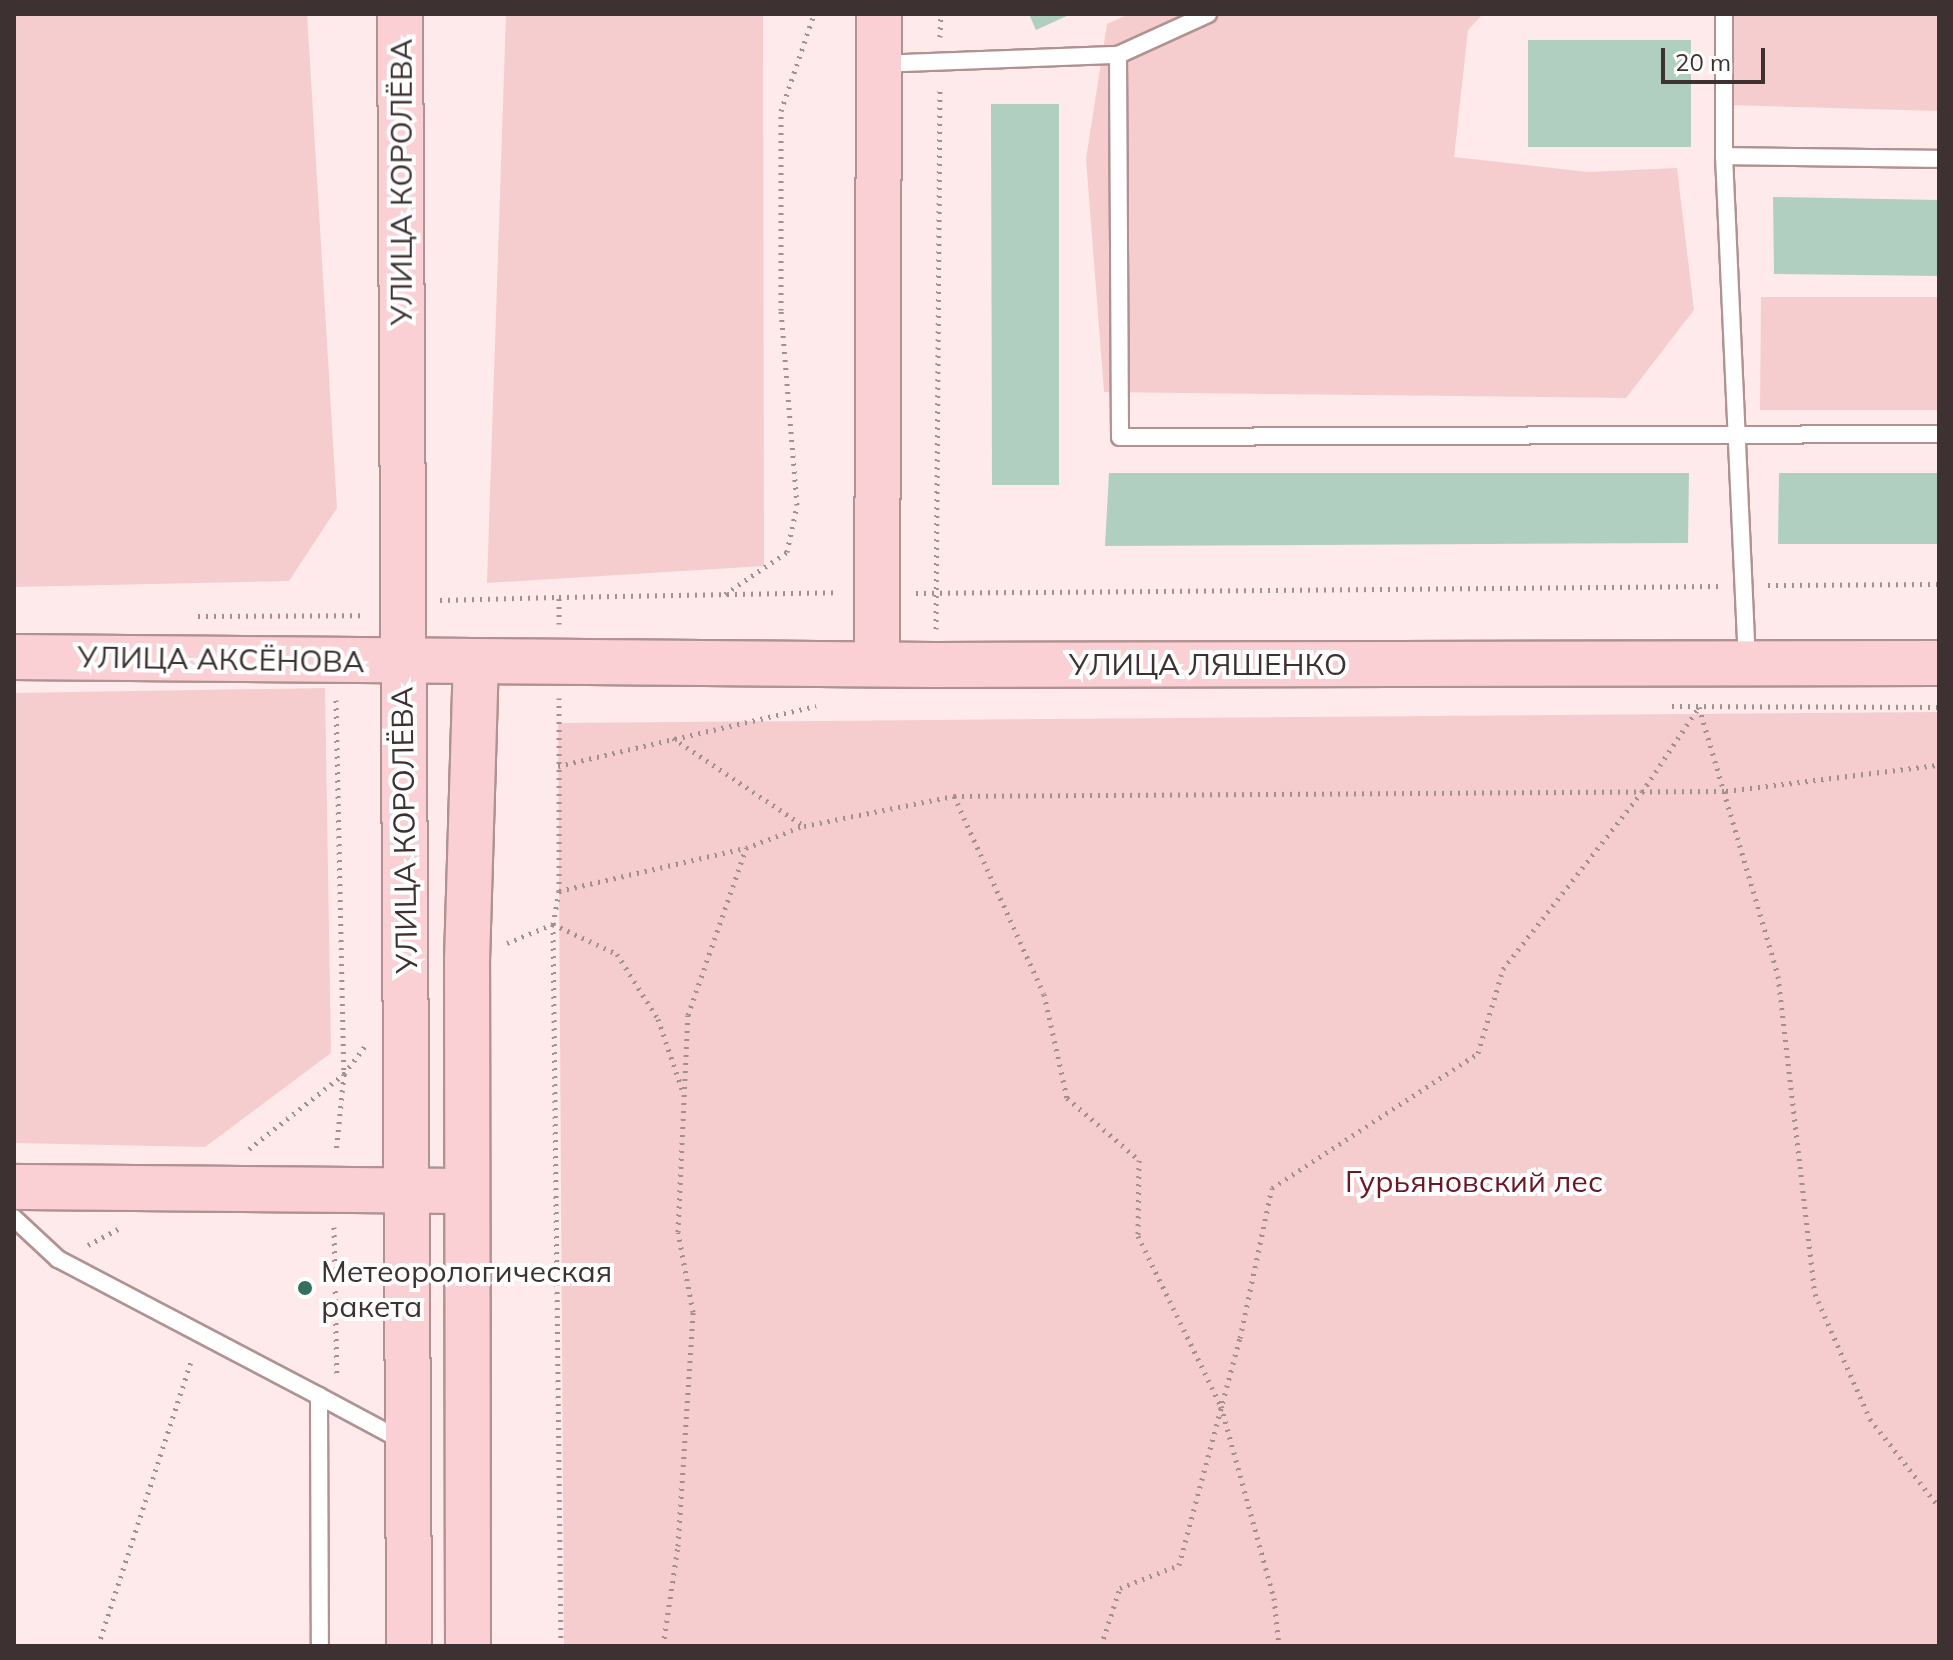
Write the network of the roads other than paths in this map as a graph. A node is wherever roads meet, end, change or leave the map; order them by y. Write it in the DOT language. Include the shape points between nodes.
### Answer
graph roads {
  1 [pos="400,14"];
  2 [pos="879,14"];
  3 [pos="1208,14"];
  4 [pos="1724,14"];
  5 [pos="1118,55"];
  6 [pos="879,64"];
  7 [pos="1724,156"];
  8 [pos="1939,159"];
  9 [pos="1734,432"];
  10 [pos="1939,434"];
  11 [pos="14,657"];
  12 [pos="476,661"];
  13 [pos="402,662"];
  14 [pos="877,663"];
  15 [pos="1747,663"];
  16 [pos="1939,663"];
  17 [pos="14,1187"];
  18 [pos="403,1189"];
  19 [pos="466,1191"];
  20 [pos="14,1218"];
  21 [pos="319,1396"];
  22 [pos="407,1443"];
  23 [pos="320,1646"];
  24 [pos="409,1646"];
  25 [pos="468,1646"];
  1 -- 13 [label="main road, УЛИЦА КОРОЛЁВА" via="383,600"];
  2 -- 6 [label="main road"];
  3 -- 5 [label="lane"];
  4 -- 7 [label="lane"];
  5 -- 6 [label="lane"];
  5 -- 9 [label="lane" via="1120,437"];
  6 -- 14 [label="main road"];
  7 -- 8 [label="lane"];
  7 -- 9 [label="lane"];
  9 -- 10 [label="lane"];
  9 -- 15 [label="lane"];
  11 -- 13 [label="main road, УЛИЦА АКСЁНОВА"];
  12 -- 13 [label="main road, УЛИЦА АКСЁНОВА"];
  12 -- 14 [label="main road, УЛИЦА ЛЯШЕНКО"];
  12 -- 19 [label="main road, УЛИЦА КОРОЛЁВА"];
  13 -- 18 [label="main road, УЛИЦА КОРОЛЁВА"];
  14 -- 15 [label="main road, УЛИЦА ЛЯШЕНКО"];
  15 -- 16 [label="main road, УЛИЦА ЛЯШЕНКО"];
  17 -- 18 [label="main road"];
  18 -- 19 [label="main road"];
  18 -- 22 [label="main road, УЛИЦА КОРОЛЁВА"];
  19 -- 25 [label="main road, УЛИЦА КОРОЛЁВА"];
  20 -- 21 [label="lane" via="58,1259"];
  21 -- 22 [label="lane"];
  21 -- 23 [label="lane"];
  22 -- 24 [label="main road, УЛИЦА КОРОЛЁВА"];
}
